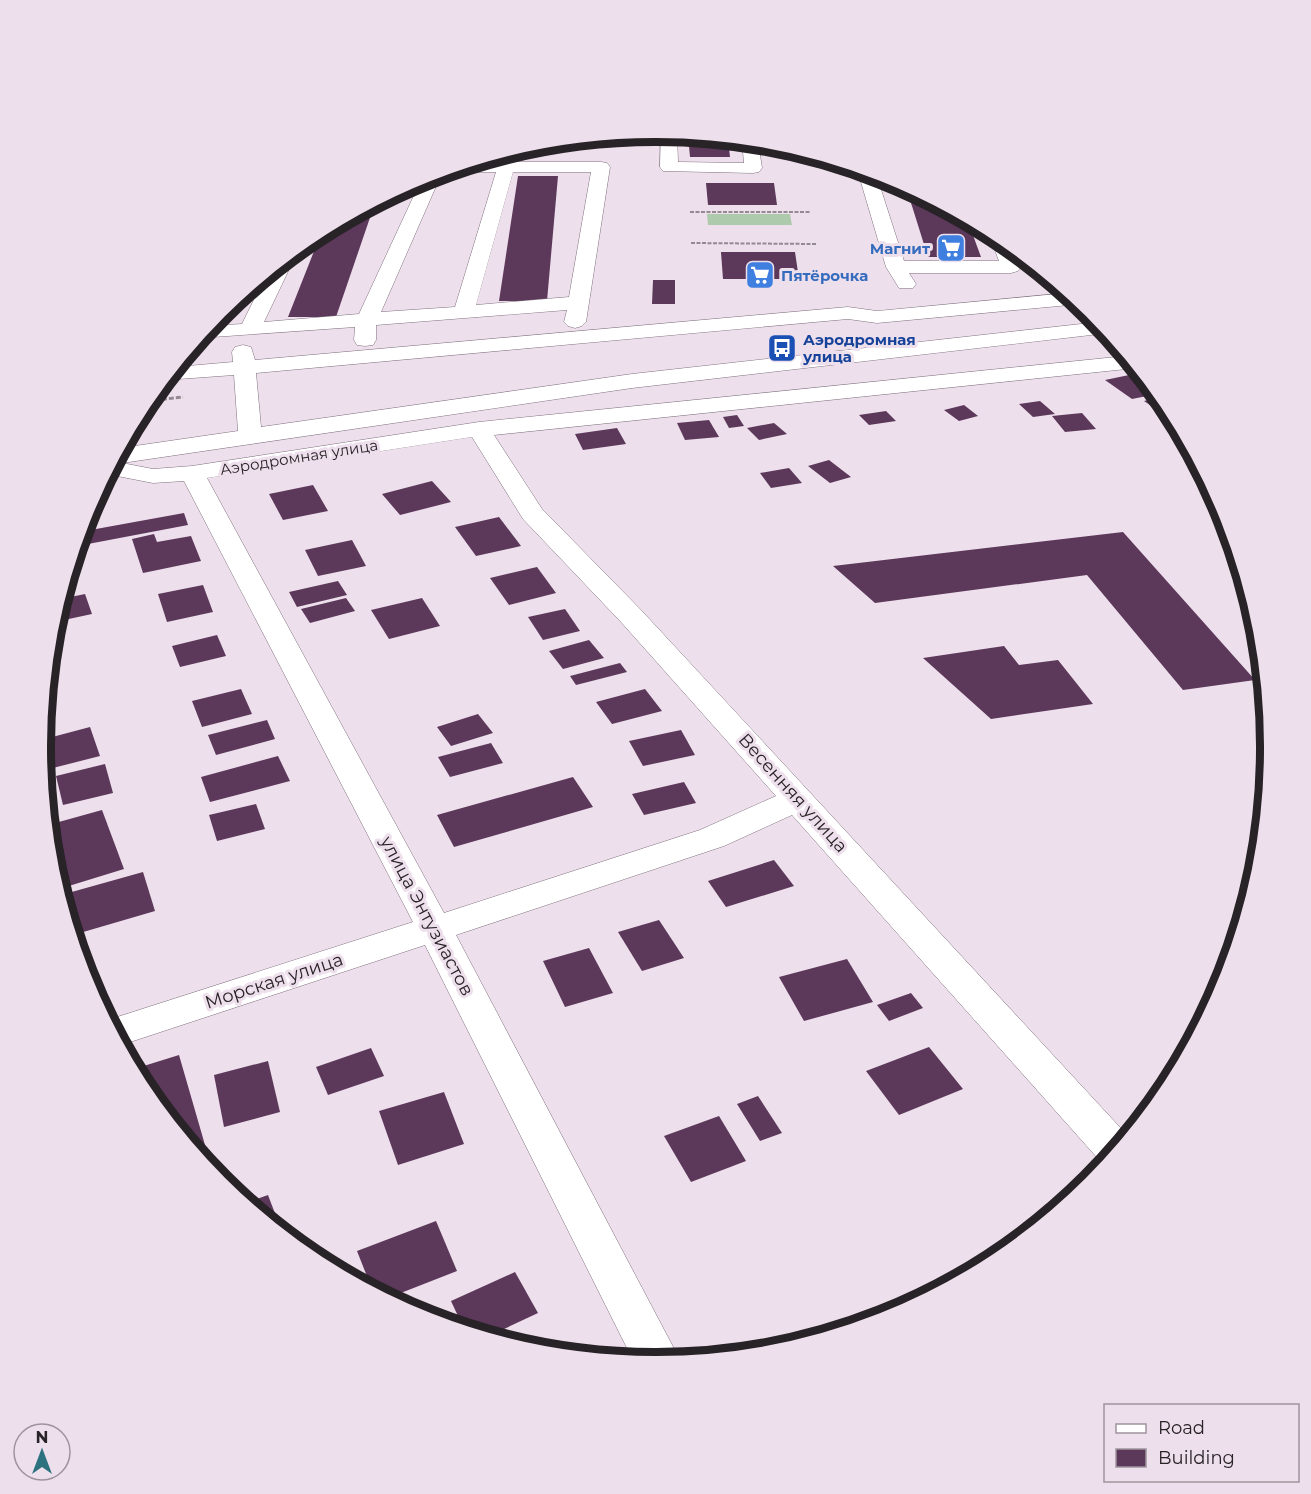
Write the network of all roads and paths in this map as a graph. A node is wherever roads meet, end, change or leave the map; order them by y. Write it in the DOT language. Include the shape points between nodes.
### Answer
graph roads {
  1 [pos="669,143"];
  2 [pos="751,151"];
  3 [pos="486,167"];
  4 [pos="506,167"];
  5 [pos="870,183"];
  6 [pos="427,188"];
  7 [pos="690,212"];
  8 [pos="810,212"];
  9 [pos="691,243"];
  10 [pos="816,244"];
  11 [pos="1006,255"];
  12 [pos="896,267"];
  13 [pos="276,277"];
  14 [pos="1027,282"];
  15 [pos="969,287"];
  16 [pos="889,294"];
  17 [pos="866,296"];
  18 [pos="1062,300"];
  19 [pos="842,306"];
  20 [pos="463,313"];
  21 [pos="576,313"];
  22 [pos="1091,328"];
  23 [pos="212,337"];
  24 [pos="366,340"];
  25 [pos="246,350"];
  26 [pos="195,356"];
  27 [pos="1123,364"];
  28 [pos="183,370"];
  29 [pos="479,429"];
  30 [pos="250,436"];
  31 [pos="127,455"];
  32 [pos="119,469"];
  33 [pos="192,473"];
  34 [pos="799,799"];
  35 [pos="435,930"];
  36 [pos="122,1030"];
  37 [pos="1111,1145"];
  38 [pos="653,1352"];
  1 -- 2 [label="street" via="669,167 753,168"];
  3 -- 4 [label="street"];
  4 -- 20 [label="street"];
  4 -- 21 [label="street" via="601,167"];
  5 -- 12 [label="street"];
  6 -- 24 [label="street"];
  7 -- 8 [label="path"];
  9 -- 10 [label="path"];
  11 -- 12 [label="street" via="1011,267"];
  12 -- 16 [label="street" via="917,291"];
  13 -- 25 [label="street"];
  14 -- 15 [label="street"];
  17 -- 19 [label="street"];
  18 -- 19 [label="street" via="877,317 865,317"];
  19 -- 21 [label="street"];
  19 -- 24 [label="street"];
  20 -- 21 [label="street"];
  20 -- 24 [label="street"];
  21 -- 24 [label="street"];
  22 -- 30 [label="street" via="643,380"];
  23 -- 25 [label="street"];
  24 -- 25 [label="street"];
  24 -- 25 [label="street"];
  25 -- 26 [label="street"];
  25 -- 28 [label="street"];
  25 -- 30 [label="street"];
  27 -- 29 [label="street, Аэродромная улица"];
  29 -- 33 [label="street, Аэродромная улица"];
  29 -- 34 [label="street, Весенняя улица" via="532,514"];
  30 -- 31 [label="street"];
  32 -- 33 [label="street, Аэродромная улица" via="153,476"];
  33 -- 35 [label="street, улица Энтузиастов"];
  34 -- 35 [label="street, Морская улица" via="712,838"];
  34 -- 37 [label="street, Весенняя улица"];
  35 -- 36 [label="street, Морская улица"];
  35 -- 38 [label="street, улица Энтузиастов"];
}
